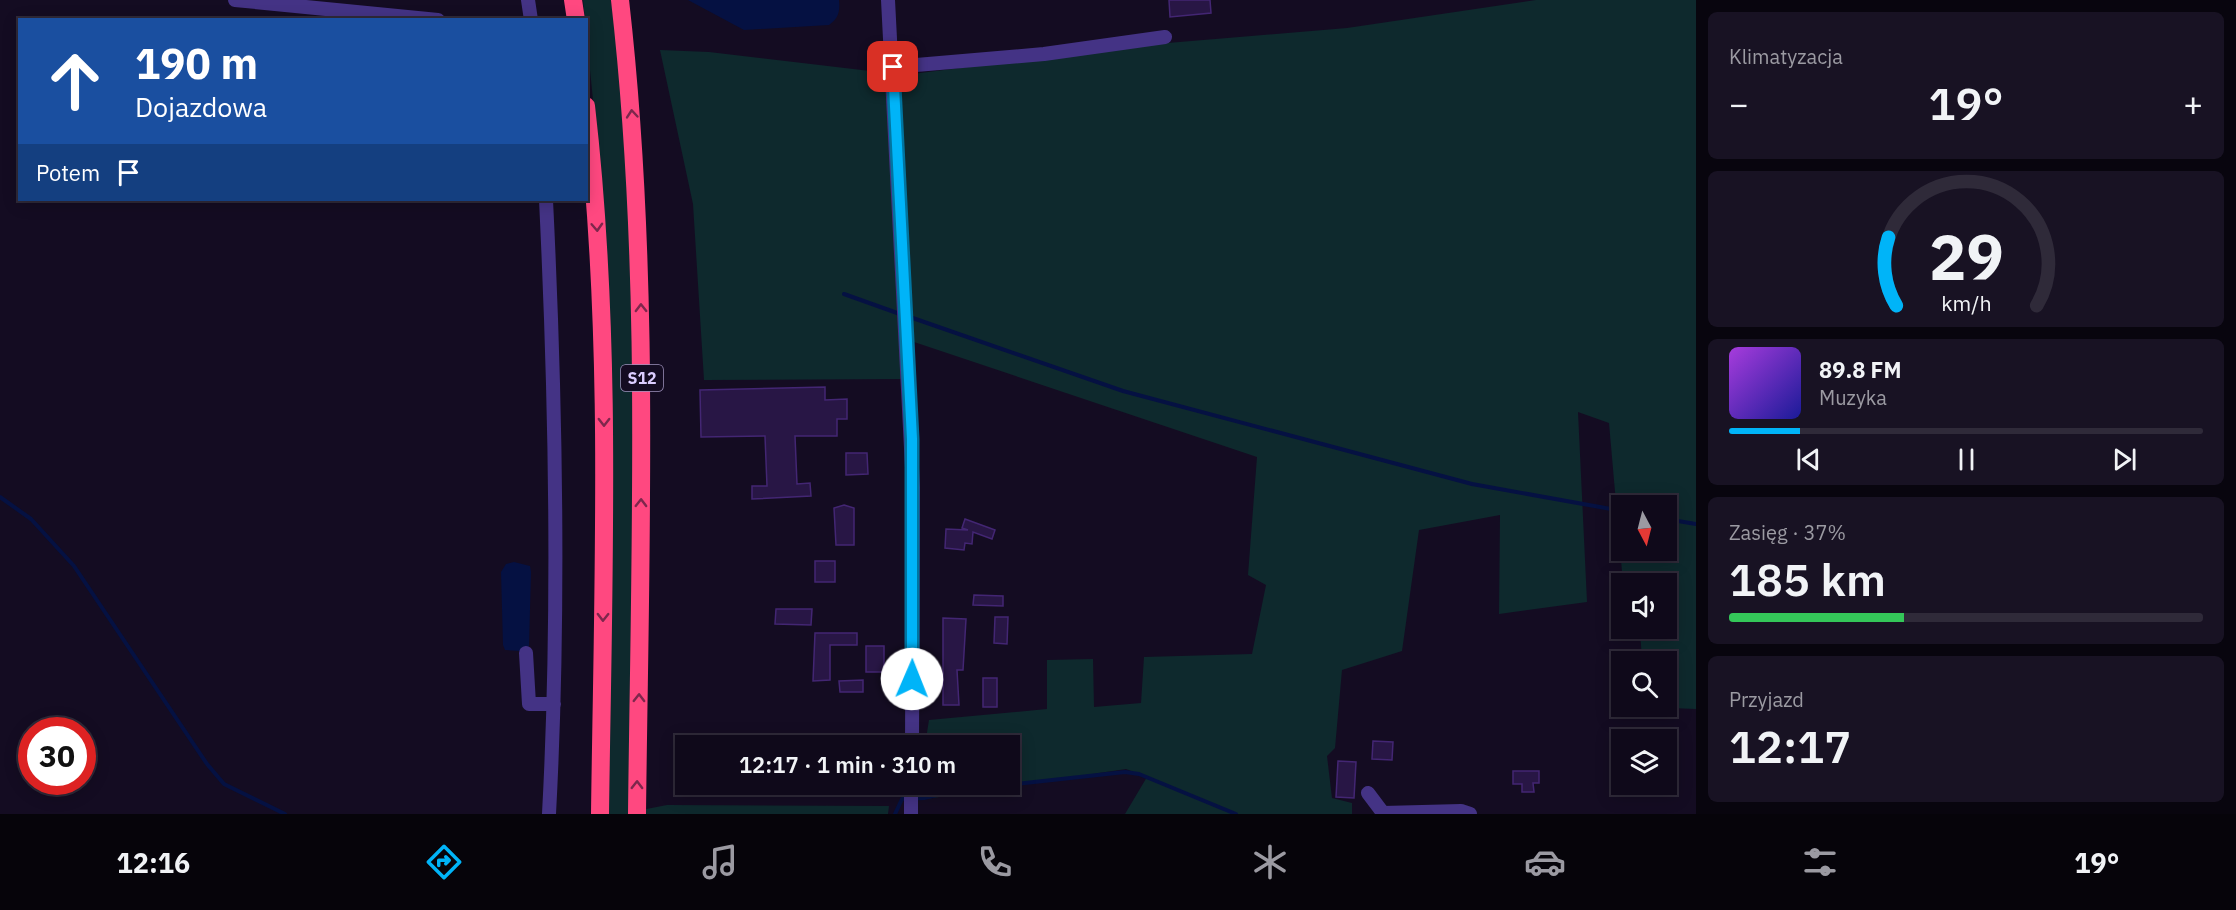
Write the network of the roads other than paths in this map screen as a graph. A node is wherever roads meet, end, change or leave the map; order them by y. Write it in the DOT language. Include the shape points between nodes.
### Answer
graph roads {
  1 [pos="236,0"];
  2 [pos="528,0"];
  3 [pos="573,0"];
  4 [pos="620,0"];
  5 [pos="888,0"];
  6 [pos="418,18"];
  7 [pos="531,18"];
  8 [pos="576,18"];
  9 [pos="1165,37"];
  10 [pos="893,67"];
  11 [pos="588,128"];
  12 [pos="546,201"];
  13 [pos="525,653"];
  14 [pos="554,704"];
  15 [pos="912,735"];
  16 [pos="1368,793"];
  17 [pos="911,795"];
  18 [pos="549,814"];
  19 [pos="600,814"];
  20 [pos="637,814"];
  21 [pos="911,814"];
  22 [pos="1470,814"];
  1 -- 6 [label="street"];
  2 -- 7 [label="street"];
  3 -- 8 [label="highway"];
  20 -- 4 [label="highway, S12, one-way" via="640,272 633,132"];
  5 -- 10 [label="street"];
  9 -- 10 [label="street" via="1044,54"];
  10 -- 15 [label="street" via="914,502"];
  11 -- 19 [label="highway, S12, one-way" via="597,225 603,373"];
  12 -- 14 [label="street" via="556,460"];
  13 -- 14 [label="street" via="529,704"];
  14 -- 18 [label="street"];
  16 -- 22 [label="street" via="1383,813"];
  17 -- 21 [label="street"];
}
